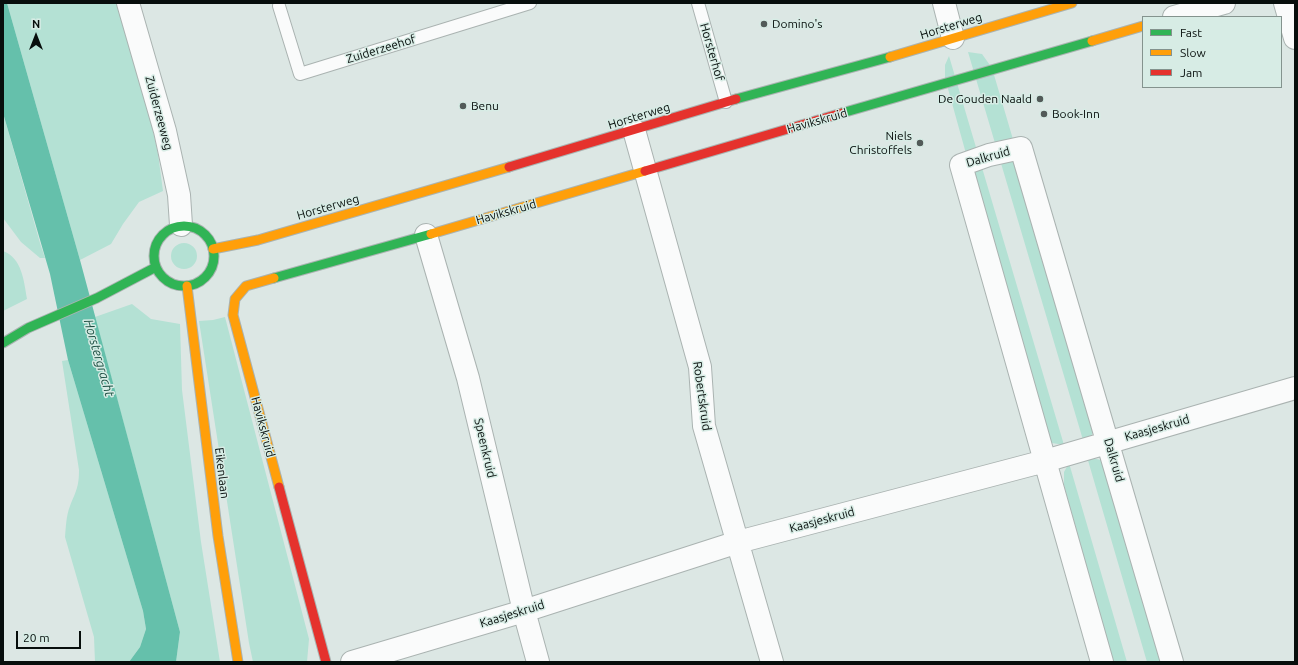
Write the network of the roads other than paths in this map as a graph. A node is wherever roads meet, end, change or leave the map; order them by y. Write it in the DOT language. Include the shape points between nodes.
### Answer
graph roads {
  1 [pos="128,3"];
  2 [pos="530,3"];
  3 [pos="698,3"];
  4 [pos="944,3"];
  5 [pos="1072,3"];
  6 [pos="1224,3"];
  7 [pos="1285,3"];
  8 [pos="279,6"];
  9 [pos="1178,16"];
  10 [pos="1142,26"];
  11 [pos="953,38"];
  12 [pos="1295,38"];
  13 [pos="726,102"];
  14 [pos="634,130"];
  15 [pos="646,171"];
  16 [pos="181,225"];
  17 [pos="426,235"];
  18 [pos="213,249"];
  19 [pos="156,267"];
  20 [pos="187,286"];
  21 [pos="3,343"];
  22 [pos="1295,388"];
  23 [pos="1108,442"];
  24 [pos="1045,461"];
  25 [pos="738,542"];
  26 [pos="524,611"];
  27 [pos="238,662"];
  28 [pos="326,662"];
  29 [pos="352,662"];
  30 [pos="538,662"];
  31 [pos="772,662"];
  32 [pos="1102,662"];
  33 [pos="1172,662"];
  1 -- 16 [label="street, Zuiderzeeweg" via="165,132 179,195"];
  2 -- 8 [label="lane, Zuiderzeehof" via="300,74"];
  3 -- 13 [label="lane, Horsterhof"];
  4 -- 11 [label="street"];
  5 -- 11 [label="street, Horsterweg"];
  6 -- 9 [label="street"];
  7 -- 12 [label="street"];
  10 -- 15 [label="street, Havikskruid"];
  11 -- 13 [label="street, Horsterweg"];
  13 -- 14 [label="street, Horsterweg"];
  14 -- 15 [label="street, Robertskruid"];
  14 -- 18 [label="street, Horsterweg" via="258,240"];
  15 -- 17 [label="street, Havikskruid"];
  15 -- 25 [label="street, Robertskruid" via="700,367 704,426"];
  16 -- 18 [label="street" via="195,227 205,234"];
  16 -- 19 [label="street" via="171,228 158,242 154,259"];
  17 -- 26 [label="street, Speenkruid" via="468,378"];
  17 -- 28 [label="street, Havikskruid" via="246,286 235,299 237,331"];
  18 -- 20 [label="street" via="213,265 209,274"];
  19 -- 20 [label="street" via="164,279"];
  19 -- 21 [label="street" via="97,298 28,328"];
  20 -- 27 [label="street, Eikenlaan" via="218,536"];
  22 -- 23 [label="street, Kaasjeskruid"];
  23 -- 24 [label="street, Kaasjeskruid"];
  23 -- 24 [label="street, Dalkruid" via="1021,148 960,164"];
  23 -- 33 [label="street, Dalkruid"];
  24 -- 25 [label="street, Kaasjeskruid"];
  24 -- 32 [label="street, Dalkruid"];
  25 -- 26 [label="street, Kaasjeskruid"];
  25 -- 31 [label="street, Robertskruid"];
  26 -- 29 [label="street, Kaasjeskruid"];
  26 -- 30 [label="street, Speenkruid"];
}
